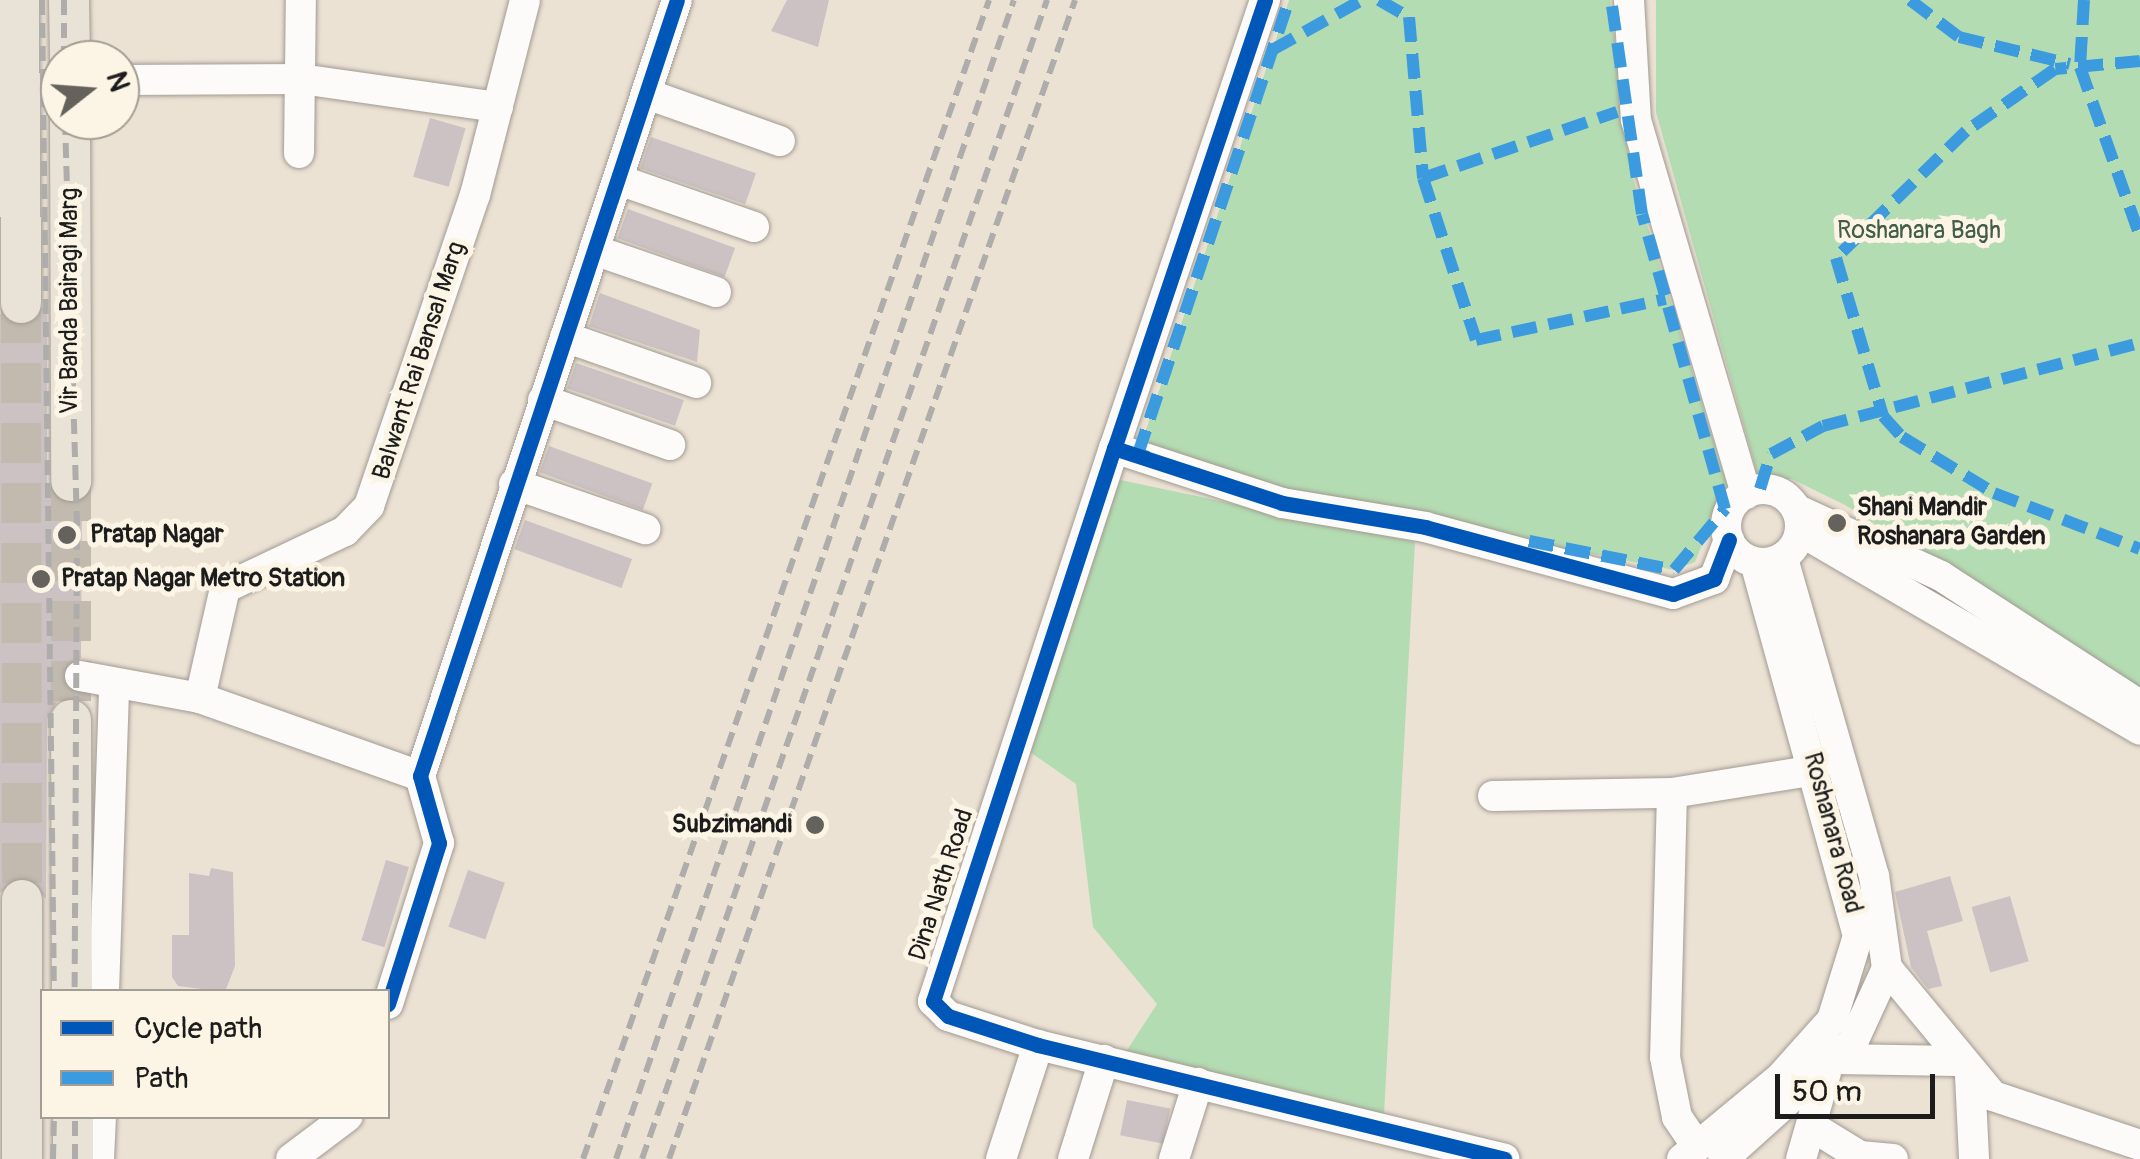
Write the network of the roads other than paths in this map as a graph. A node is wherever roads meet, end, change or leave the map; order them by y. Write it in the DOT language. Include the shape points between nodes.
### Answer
graph roads {
  1 [pos="19,0"];
  2 [pos="69,0"];
  3 [pos="301,0"];
  4 [pos="525,0"];
  5 [pos="677,0"];
  6 [pos="1265,0"];
  7 [pos="1629,0"];
  8 [pos="70,40"];
  9 [pos="301,79"];
  10 [pos="140,80"];
  11 [pos="647,94"];
  12 [pos="498,106"];
  13 [pos="5,130"];
  14 [pos="70,140"];
  15 [pos="780,141"];
  16 [pos="299,153"];
  17 [pos="619,180"];
  18 [pos="754,227"];
  19 [pos="594,250"];
  20 [pos="716,292"];
  21 [pos="20,303"];
  22 [pos="565,337"];
  23 [pos="696,383"];
  24 [pos="543,400"];
  25 [pos="670,445"];
  26 [pos="1114,448"];
  27 [pos="71,481"];
  28 [pos="514,484"];
  29 [pos="1746,494"];
  30 [pos="1798,520"];
  31 [pos="644,529"];
  32 [pos="1729,540"];
  33 [pos="1769,561"];
  34 [pos="80,676"];
  35 [pos="114,683"];
  36 [pos="200,698"];
  37 [pos="2140,705"];
  38 [pos="71,720"];
  39 [pos="2140,730"];
  40 [pos="1814,770"];
  41 [pos="420,776"];
  42 [pos="1672,793"];
  43 [pos="1493,796"];
  44 [pos="22,900"];
  45 [pos="1887,968"];
  46 [pos="72,989"];
  47 [pos="104,989"];
  48 [pos="390,998"];
  49 [pos="1038,1045"];
  50 [pos="1104,1060"];
  51 [pos="1832,1064"];
  52 [pos="1963,1068"];
  53 [pos="1198,1083"];
  54 [pos="72,1119"];
  55 [pos="100,1119"];
  56 [pos="344,1119"];
  57 [pos="1811,1126"];
  58 [pos="2140,1145"];
  59 [pos="1701,1155"];
  60 [pos="22,1159"];
  61 [pos="73,1159"];
  62 [pos="99,1159"];
  63 [pos="291,1159"];
  64 [pos="1002,1159"];
  65 [pos="1074,1159"];
  66 [pos="1174,1159"];
  67 [pos="1504,1159"];
  68 [pos="1802,1159"];
  69 [pos="1892,1159"];
  70 [pos="1974,1159"];
  1 -- 13 [label="main road, Vir Banda Bairagi Marg"];
  2 -- 8 [label="main road"];
  3 -- 9 [label="street"];
  4 -- 12 [label="street, Balwant Rai Bansal Marg"];
  5 -- 11 [label="street"];
  6 -- 26 [label="street, Dina Nath Road"];
  7 -- 29 [label="street" via="1636,120"];
  9 -- 10 [label="street"];
  9 -- 12 [label="street"];
  9 -- 16 [label="street"];
  11 -- 15 [label="street"];
  11 -- 17 [label="street"];
  12 -- 36 [label="street, Balwant Rai Bansal Marg" via="378,489 345,531 225,588"];
  13 -- 21 [label="main road, Vir Banda Bairagi Marg"];
  14 -- 27 [label="main road, Vir Banda Bairagi Marg"];
  17 -- 18 [label="street"];
  17 -- 19 [label="street"];
  19 -- 20 [label="street"];
  19 -- 22 [label="street"];
  22 -- 23 [label="street"];
  22 -- 24 [label="street"];
  24 -- 25 [label="street"];
  24 -- 28 [label="street"];
  26 -- 32 [label="street" via="1282,504 1425,527 1672,594 1714,580"];
  26 -- 49 [label="street, Dina Nath Road" via="933,991 948,1016"];
  28 -- 31 [label="street"];
  28 -- 41 [label="street"];
  29 -- 30 [label="street" via="1772,490"];
  29 -- 32 [label="street" via="1730,511"];
  30 -- 33 [label="street"];
  30 -- 37 [label="street" via="1930,570"];
  30 -- 39 [label="street"];
  32 -- 33 [label="street"];
  33 -- 40 [label="street, Roshanara Road"];
  33 -- 45 [label="street, Roshanara Road" via="1874,876"];
  34 -- 35 [label="street"];
  35 -- 36 [label="street"];
  35 -- 47 [label="street"];
  36 -- 41 [label="street"];
  38 -- 46 [label="main road"];
  40 -- 42 [label="street"];
  40 -- 59 [label="street, Roshanara Road" via="1855,901 1846,996 1794,1064"];
  41 -- 48 [label="street" via="438,843"];
  42 -- 43 [label="street"];
  42 -- 59 [label="street" via="1665,1057 1677,1117"];
  44 -- 60 [label="main road"];
  45 -- 51 [label="street, Roshanara Road" via="1874,1009"];
  45 -- 52 [label="street"];
  49 -- 50 [label="street, Dina Nath Road"];
  49 -- 64 [label="street"];
  50 -- 53 [label="street, Dina Nath Road"];
  50 -- 65 [label="street"];
  51 -- 52 [label="street"];
  51 -- 57 [label="street"];
  51 -- 59 [label="street, Roshanara Road"];
  52 -- 58 [label="street" via="2008,1102"];
  52 -- 70 [label="street"];
  53 -- 66 [label="street"];
  53 -- 67 [label="street, Dina Nath Road"];
  54 -- 61 [label="main road"];
  55 -- 62 [label="street"];
  56 -- 63 [label="street"];
  57 -- 68 [label="street"];
  57 -- 69 [label="street" via="1860,1156"];
}
